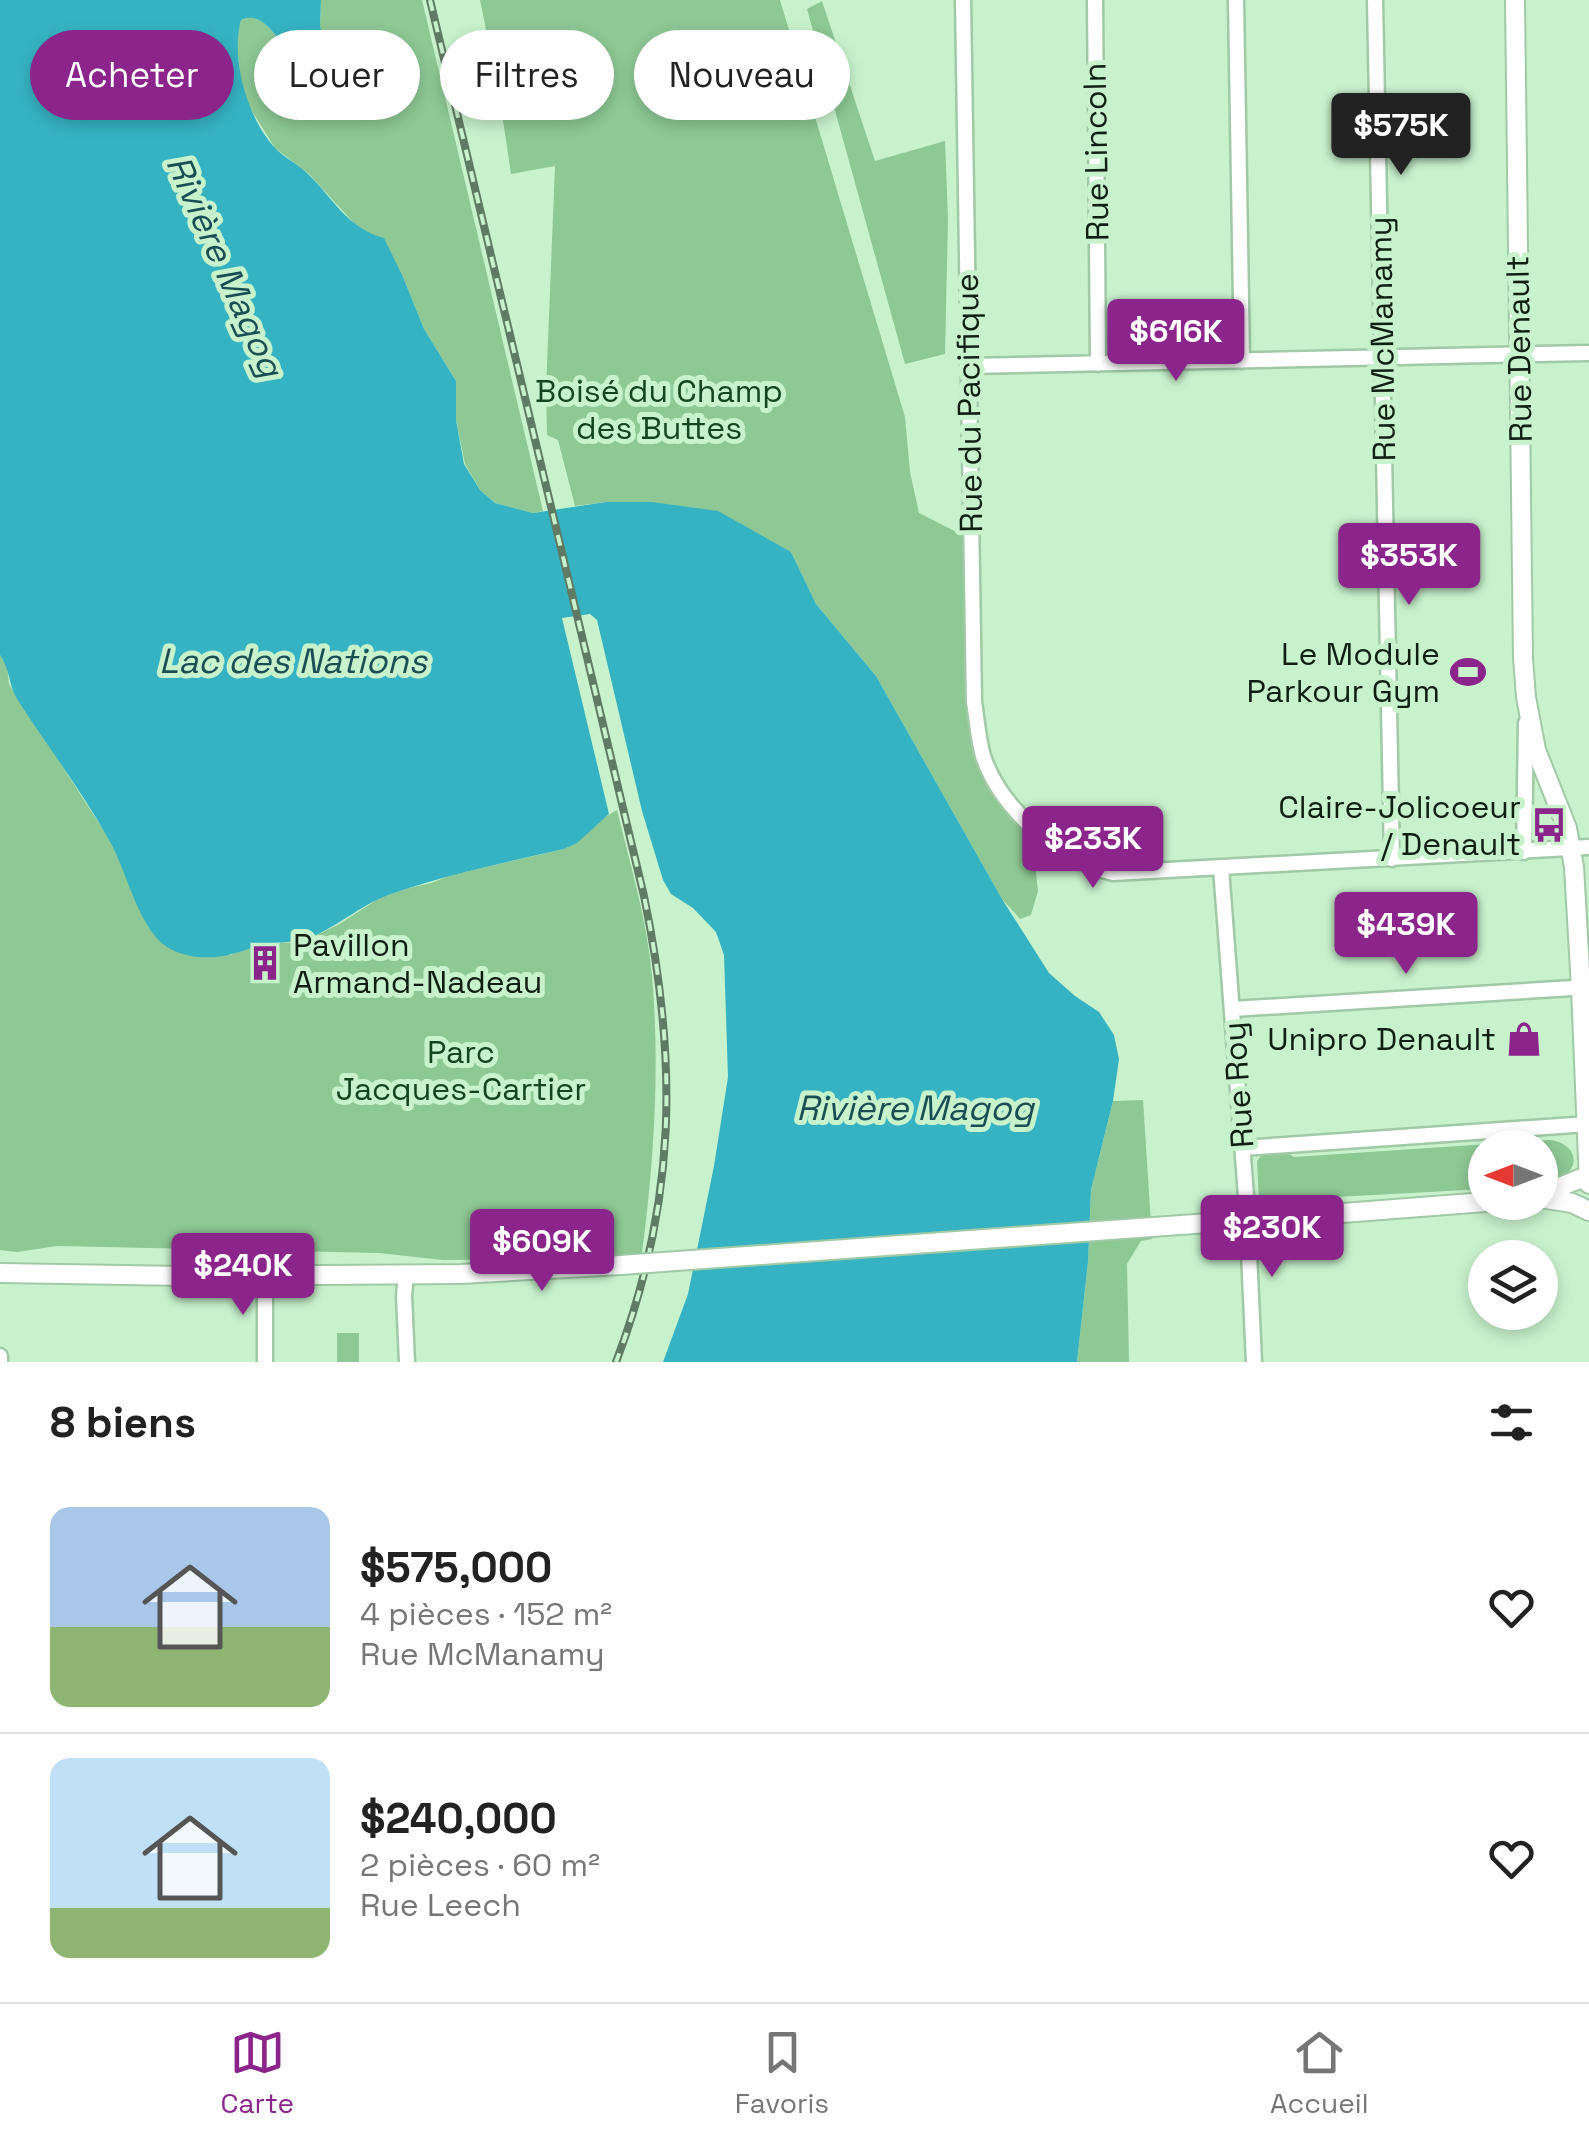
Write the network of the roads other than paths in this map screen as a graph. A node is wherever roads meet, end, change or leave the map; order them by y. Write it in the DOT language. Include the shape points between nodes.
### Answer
graph roads {
  1 [pos="963,0"];
  2 [pos="1094,0"];
  3 [pos="1236,0"];
  4 [pos="1375,0"];
  5 [pos="1514,0"];
  6 [pos="1589,353"];
  7 [pos="1518,354"];
  8 [pos="1382,358"];
  9 [pos="1242,360"];
  10 [pos="1098,364"];
  11 [pos="968,366"];
  12 [pos="1526,697"];
  13 [pos="1580,848"];
  14 [pos="1524,852"];
  15 [pos="1392,859"];
  16 [pos="1221,868"];
  17 [pos="1585,988"];
  18 [pos="1233,1010"];
  19 [pos="1588,1124"];
  20 [pos="1243,1148"];
  21 [pos="1589,1175"];
  22 [pos="1589,1184"];
  23 [pos="1558,1189"];
  24 [pos="1558,1200"];
  25 [pos="1468,1203"];
  26 [pos="1589,1211"];
  27 [pos="0,1273"];
  28 [pos="406,1274"];
  29 [pos="265,1275"];
  30 [pos="265,1362"];
  31 [pos="407,1362"];
  32 [pos="1254,1362"];
  1 -- 11 [label="street, Rue du Pacifique"];
  2 -- 10 [label="street, Rue Lincoln"];
  3 -- 9 [label="street"];
  4 -- 8 [label="street, Rue McManamy"];
  5 -- 7 [label="main road, Rue Denault"];
  6 -- 7 [label="street"];
  7 -- 8 [label="street"];
  7 -- 12 [label="main road, Rue Denault"];
  8 -- 9 [label="street"];
  8 -- 15 [label="street, Rue McManamy"];
  9 -- 10 [label="street"];
  10 -- 11 [label="street"];
  11 -- 16 [label="street, Rue du Pacifique" via="974,702 992,776 1031,826 1093,868"];
  12 -- 13 [label="main road, Rue Denault" via="1536,750"];
  12 -- 14 [label="street, Rue Denault"];
  13 -- 14 [label="street, Rue du Pacifique"];
  13 -- 17 [label="main road, Rue Denault" via="1574,868"];
  14 -- 15 [label="street, Rue du Pacifique"];
  15 -- 16 [label="street, Rue du Pacifique"];
  16 -- 18 [label="street, Rue Roy"];
  17 -- 18 [label="street"];
  17 -- 19 [label="main road, Rue Denault"];
  18 -- 20 [label="street, Rue Roy"];
  19 -- 20 [label="street"];
  19 -- 21 [label="main road, Rue Denault"];
  20 -- 32 [label="street, Rue Roy"];
  21 -- 22 [label="main road, Rue Denault"];
  21 -- 23 [label="main road"];
  24 -- 26 [label="main road"];
  25 -- 28 [label="main road, bridge" via="621,1265"];
  27 -- 29 [label="main road"];
  28 -- 29 [label="main road"];
  28 -- 31 [label="street"];
  29 -- 30 [label="street"];
}
